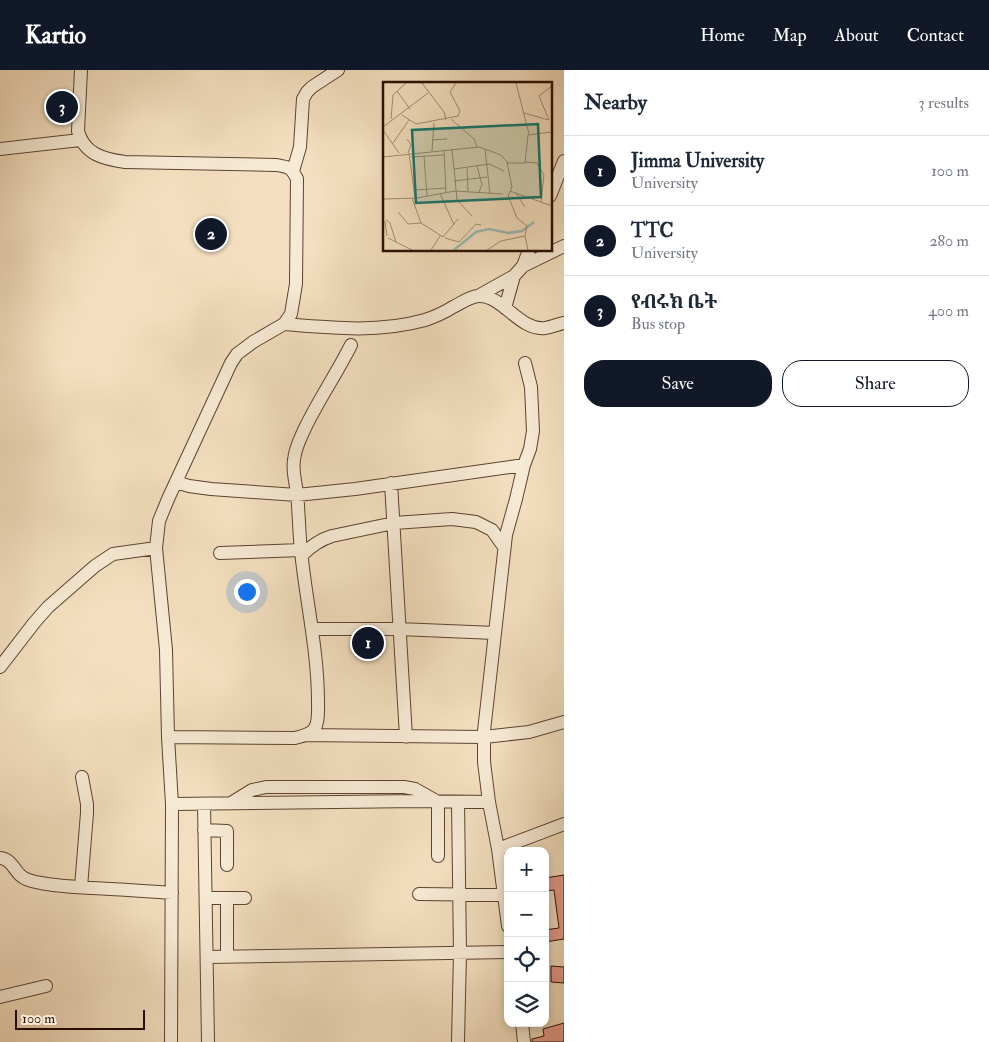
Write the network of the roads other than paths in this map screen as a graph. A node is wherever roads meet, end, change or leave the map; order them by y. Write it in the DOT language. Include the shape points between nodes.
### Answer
graph roads {
  1 [pos="82,70"];
  2 [pos="338,70"];
  3 [pos="80,140"];
  4 [pos="0,149"];
  5 [pos="564,161"];
  6 [pos="293,171"];
  7 [pos="552,191"];
  8 [pos="564,246"];
  9 [pos="528,251"];
  10 [pos="518,271"];
  11 [pos="478,296"];
  12 [pos="505,308"];
  13 [pos="564,323"];
  14 [pos="284,324"];
  15 [pos="351,345"];
  16 [pos="525,363"];
  17 [pos="524,465"];
  18 [pos="176,482"];
  19 [pos="391,484"];
  20 [pos="297,495"];
  21 [pos="394,523"];
  22 [pos="504,547"];
  23 [pos="156,548"];
  24 [pos="220,553"];
  25 [pos="301,553"];
  26 [pos="313,629"];
  27 [pos="399,629"];
  28 [pos="495,633"];
  29 [pos="0,667"];
  30 [pos="564,722"];
  31 [pos="306,735"];
  32 [pos="406,736"];
  33 [pos="168,737"];
  34 [pos="484,737"];
  35 [pos="82,777"];
  36 [pos="438,802"];
  37 [pos="458,802"];
  38 [pos="489,802"];
  39 [pos="172,804"];
  40 [pos="204,804"];
  41 [pos="564,824"];
  42 [pos="204,830"];
  43 [pos="498,849"];
  44 [pos="438,856"];
  45 [pos="0,858"];
  46 [pos="227,865"];
  47 [pos="81,887"];
  48 [pos="172,893"];
  49 [pos="419,894"];
  50 [pos="459,894"];
  51 [pos="504,895"];
  52 [pos="206,898"];
  53 [pos="227,898"];
  54 [pos="245,898"];
  55 [pos="504,952"];
  56 [pos="460,953"];
  57 [pos="207,957"];
  58 [pos="227,957"];
  59 [pos="46,986"];
  60 [pos="0,997"];
  61 [pos="522,1027"];
  62 [pos="171,1042"];
  63 [pos="208,1042"];
  64 [pos="458,1042"];
  65 [pos="524,1042"];
  1 -- 3 [label="street"];
  2 -- 6 [label="street" via="312,87 303,100 300,147"];
  3 -- 4 [label="street"];
  3 -- 6 [label="street" via="86,148 109,160 276,165"];
  5 -- 7 [label="street"];
  6 -- 14 [label="street" via="297,179 296,284 291,314"];
  8 -- 10 [label="street"];
  9 -- 10 [label="street"];
  10 -- 11 [label="street"];
  10 -- 12 [label="street"];
  11 -- 12 [label="street" via="490,298"];
  11 -- 14 [label="street" via="426,319 400,325 341,329"];
  12 -- 13 [label="street" via="529,325 544,328"];
  14 -- 18 [label="street" via="237,354"];
  15 -- 20 [label="street" via="296,448"];
  16 -- 17 [label="street" via="531,387 533,431"];
  17 -- 19 [label="street"];
  17 -- 22 [label="street"];
  18 -- 20 [label="street" via="188,486"];
  18 -- 23 [label="street" via="160,521"];
  19 -- 20 [label="street"];
  19 -- 21 [label="street"];
  20 -- 25 [label="street"];
  21 -- 22 [label="street" via="452,519 476,522 492,530"];
  21 -- 25 [label="street" via="323,539"];
  21 -- 27 [label="street"];
  22 -- 28 [label="street"];
  23 -- 29 [label="street" via="112,554 96,566 48,607"];
  23 -- 33 [label="street" via="166,650"];
  24 -- 25 [label="street"];
  25 -- 26 [label="street"];
  26 -- 27 [label="street"];
  26 -- 31 [label="street" via="318,715 315,728"];
  27 -- 28 [label="street"];
  27 -- 32 [label="street"];
  28 -- 34 [label="street"];
  30 -- 34 [label="street" via="529,732"];
  31 -- 32 [label="street"];
  31 -- 33 [label="street" via="295,738"];
  32 -- 34 [label="street"];
  33 -- 39 [label="street"];
  34 -- 38 [label="street"];
  35 -- 47 [label="street" via="87,813"];
  36 -- 37 [label="street"];
  36 -- 40 [label="street" via="415,789 404,787 266,787 252,790 232,803"];
  36 -- 44 [label="street"];
  37 -- 38 [label="street"];
  37 -- 50 [label="street"];
  38 -- 43 [label="street"];
  39 -- 40 [label="street"];
  39 -- 48 [label="street"];
  40 -- 42 [label="street"];
  41 -- 43 [label="street"];
  42 -- 46 [label="street" via="227,831"];
  42 -- 52 [label="street"];
  43 -- 51 [label="street"];
  45 -- 47 [label="street" via="12,864 25,879"];
  47 -- 48 [label="street"];
  48 -- 62 [label="street"];
  49 -- 50 [label="street"];
  50 -- 51 [label="street"];
  50 -- 56 [label="street"];
  52 -- 53 [label="street"];
  52 -- 57 [label="street"];
  53 -- 54 [label="street"];
  53 -- 58 [label="street"];
  55 -- 56 [label="street"];
  56 -- 58 [label="street"];
  56 -- 64 [label="street"];
  57 -- 58 [label="street"];
  57 -- 63 [label="street"];
  59 -- 60 [label="street"];
  61 -- 65 [label="street"];
}
